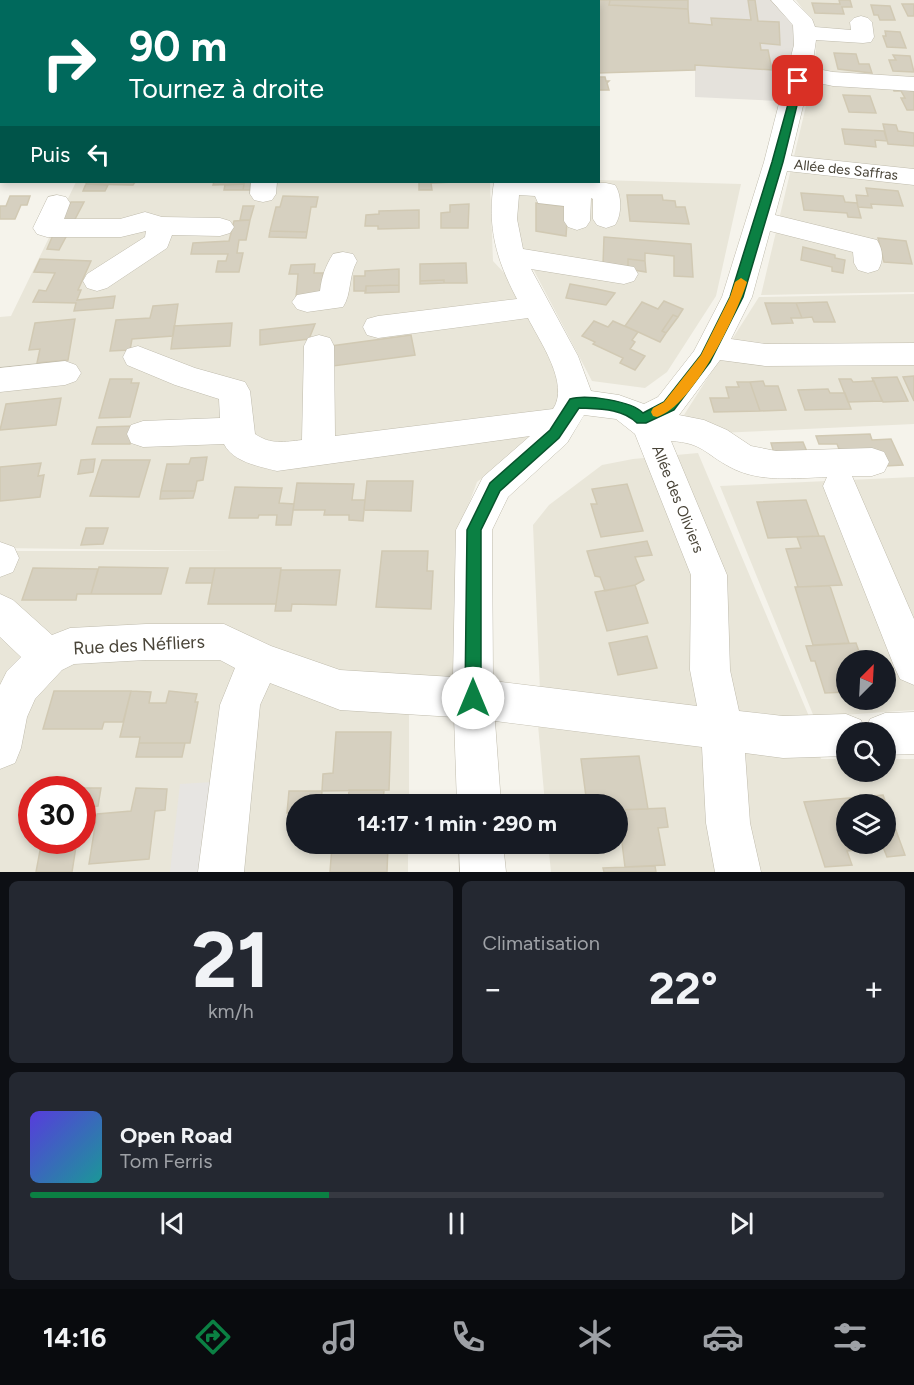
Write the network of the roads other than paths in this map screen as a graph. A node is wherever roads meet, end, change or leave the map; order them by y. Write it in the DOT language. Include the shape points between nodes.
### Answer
graph roads {
  1 [pos="781,0"];
  2 [pos="804,33"];
  3 [pos="864,36"];
  4 [pos="801,72"];
  5 [pos="914,84"];
  6 [pos="777,162"];
  7 [pos="914,177"];
  8 [pos="507,187"];
  9 [pos="57,203"];
  10 [pos="606,219"];
  11 [pos="760,220"];
  12 [pos="577,221"];
  13 [pos="161,226"];
  14 [pos="220,226"];
  15 [pos="513,258"];
  16 [pos="343,261"];
  17 [pos="868,263"];
  18 [pos="624,274"];
  19 [pos="97,281"];
  20 [pos="307,302"];
  21 [pos="536,307"];
  22 [pos="378,327"];
  23 [pos="319,346"];
  24 [pos="711,347"];
  25 [pos="914,354"];
  26 [pos="138,357"];
  27 [pos="65,373"];
  28 [pos="0,380"];
  29 [pos="569,412"];
  30 [pos="645,424"];
  31 [pos="238,430"];
  32 [pos="143,434"];
  33 [pos="319,452"];
  34 [pos="872,462"];
  35 [pos="840,486"];
  36 [pos="900,599"];
  37 [pos="0,612"];
  38 [pos="48,657"];
  39 [pos="261,661"];
  40 [pos="914,666"];
  41 [pos="473,698"];
  42 [pos="722,730"];
  43 [pos="914,733"];
  44 [pos="896,734"];
  45 [pos="836,735"];
  46 [pos="0,748"];
  47 [pos="478,794"];
  48 [pos="482,854"];
  49 [pos="221,872"];
  50 [pos="483,872"];
  51 [pos="738,872"];
  1 -- 2 [label="street" via="804,24"];
  2 -- 3 [label="street"];
  2 -- 4 [label="street"];
  4 -- 5 [label="street" via="833,79"];
  4 -- 6 [label="street"];
  6 -- 7 [label="street, Allée des Saffras"];
  6 -- 11 [label="street"];
  8 -- 10 [label="street" via="606,191"];
  8 -- 12 [label="street" via="578,199"];
  8 -- 15 [label="street" via="504,219"];
  9 -- 13 [label="street" via="47,228 122,228 145,221"];
  11 -- 17 [label="street" via="867,247"];
  11 -- 24 [label="street" via="736,297"];
  13 -- 14 [label="street"];
  13 -- 19 [label="street" via="157,242"];
  15 -- 18 [label="street"];
  15 -- 21 [label="street"];
  16 -- 20 [label="street" via="336,274 333,300"];
  21 -- 22 [label="street"];
  21 -- 29 [label="street" via="575,387"];
  23 -- 33 [label="street"];
  24 -- 25 [label="street" via="765,355"];
  24 -- 30 [label="street" via="669,406"];
  26 -- 31 [label="street" via="234,391"];
  27 -- 28 [label="street"];
  29 -- 30 [label="street" via="609,405 634,412"];
  29 -- 33 [label="street" via="539,422"];
  29 -- 41 [label="street" via="555,434 495,487 474,530"];
  30 -- 34 [label="street" via="692,429 742,458 776,465"];
  30 -- 42 [label="street, Allée des Oliviers" via="709,575 710,670"];
  31 -- 32 [label="street"];
  31 -- 33 [label="street" via="239,441 254,451 278,457"];
  35 -- 36 [label="street"];
  36 -- 40 [label="street"];
  37 -- 38 [label="street"];
  38 -- 39 [label="street, Rue des Néfliers" via="70,646 224,642"];
  38 -- 46 [label="street, Rue des Néfliers" via="21,685"];
  39 -- 41 [label="street, Rue des Néfliers" via="340,690"];
  39 -- 49 [label="street" via="240,705"];
  41 -- 42 [label="street, Rue des Néfliers"];
  41 -- 47 [label="street"];
  42 -- 45 [label="street, Rue des Néfliers" via="783,737"];
  42 -- 51 [label="street, Allée des Oliviers" via="728,823"];
  43 -- 44 [label="street"];
  48 -- 50 [label="street"];
}
